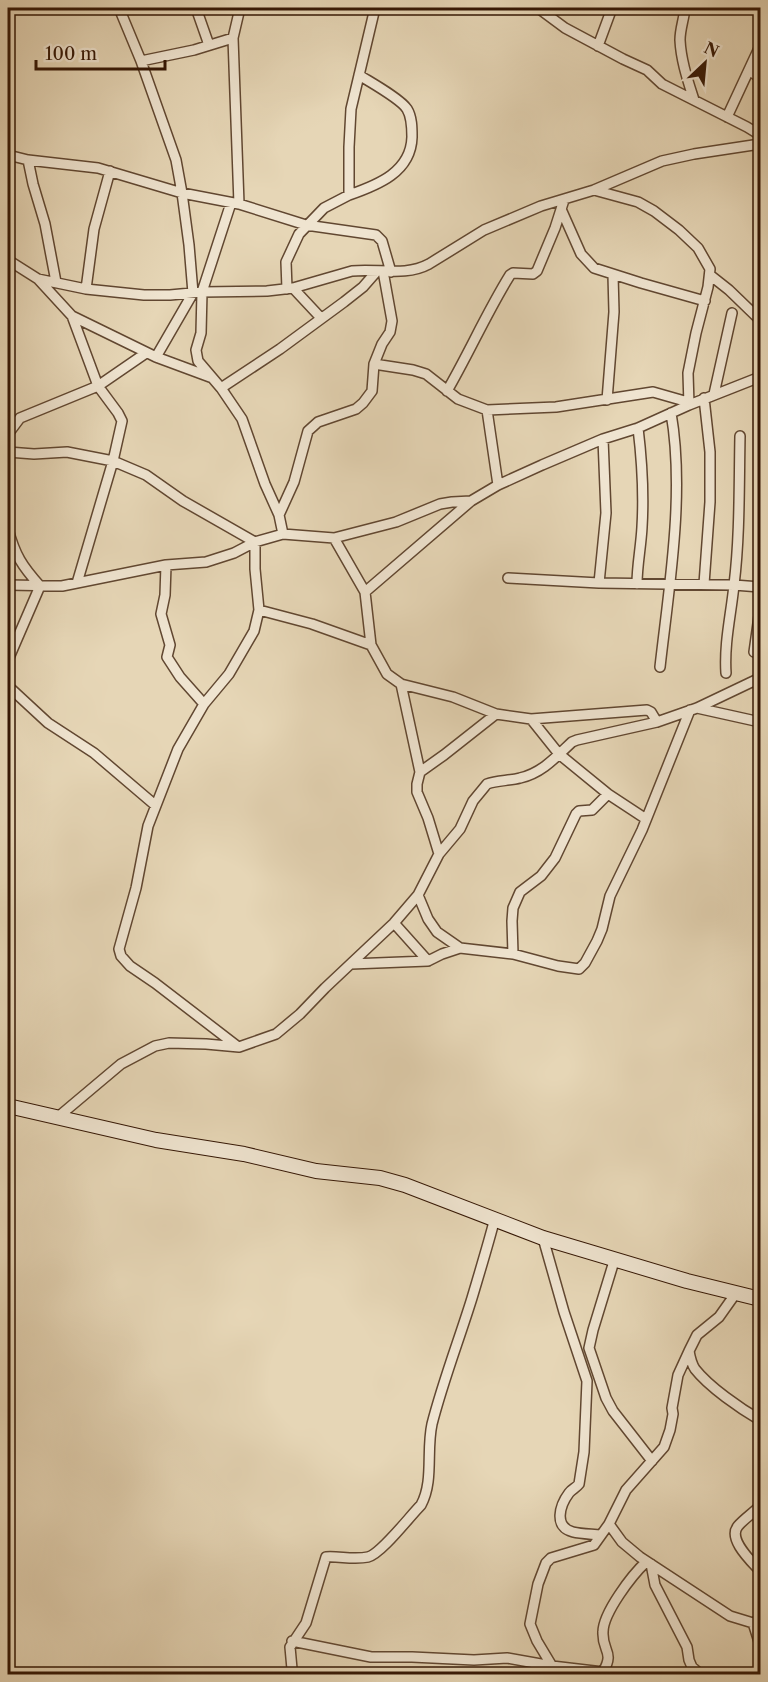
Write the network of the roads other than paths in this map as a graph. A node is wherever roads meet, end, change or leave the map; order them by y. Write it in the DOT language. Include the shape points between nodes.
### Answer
graph roads {
  1 [pos="119,8"];
  2 [pos="196,8"];
  3 [pos="240,8"];
  4 [pos="375,8"];
  5 [pos="538,8"];
  6 [pos="612,8"];
  7 [pos="684,8"];
  8 [pos="233,38"];
  9 [pos="209,45"];
  10 [pos="598,46"];
  11 [pos="760,46"];
  12 [pos="141,61"];
  13 [pos="749,70"];
  14 [pos="359,75"];
  15 [pos="760,78"];
  16 [pos="694,100"];
  17 [pos="727,117"];
  18 [pos="760,135"];
  19 [pos="760,144"];
  20 [pos="8,155"];
  21 [pos="28,160"];
  22 [pos="110,171"];
  23 [pos="594,190"];
  24 [pos="182,193"];
  25 [pos="349,195"];
  26 [pos="235,203"];
  27 [pos="563,205"];
  28 [pos="306,225"];
  29 [pos="8,260"];
  30 [pos="383,272"];
  31 [pos="613,275"];
  32 [pos="710,275"];
  33 [pos="38,279"];
  34 [pos="56,282"];
  35 [pos="290,288"];
  36 [pos="86,289"];
  37 [pos="198,293"];
  38 [pos="705,301"];
  39 [pos="732,313"];
  40 [pos="72,316"];
  41 [pos="321,318"];
  42 [pos="760,320"];
  43 [pos="146,353"];
  44 [pos="156,357"];
  45 [pos="374,364"];
  46 [pos="212,377"];
  47 [pos="760,377"];
  48 [pos="98,386"];
  49 [pos="221,388"];
  50 [pos="447,392"];
  51 [pos="714,394"];
  52 [pos="704,398"];
  53 [pos="607,400"];
  54 [pos="689,404"];
  55 [pos="487,410"];
  56 [pos="671,413"];
  57 [pos="638,428"];
  58 [pos="8,435"];
  59 [pos="740,436"];
  60 [pos="603,439"];
  61 [pos="8,452"];
  62 [pos="113,461"];
  63 [pos="498,485"];
  64 [pos="471,501"];
  65 [pos="279,515"];
  66 [pos="8,529"];
  67 [pos="283,534"];
  68 [pos="334,538"];
  69 [pos="255,542"];
  70 [pos="166,565"];
  71 [pos="508,578"];
  72 [pos="76,583"];
  73 [pos="599,583"];
  74 [pos="637,584"];
  75 [pos="669,584"];
  76 [pos="704,584"];
  77 [pos="8,585"];
  78 [pos="735,585"];
  79 [pos="40,586"];
  80 [pos="760,587"];
  81 [pos="365,592"];
  82 [pos="760,609"];
  83 [pos="259,610"];
  84 [pos="371,645"];
  85 [pos="754,652"];
  86 [pos="8,660"];
  87 [pos="660,667"];
  88 [pos="726,673"];
  89 [pos="760,678"];
  90 [pos="401,684"];
  91 [pos="8,686"];
  92 [pos="204,704"];
  93 [pos="693,709"];
  94 [pos="496,714"];
  95 [pos="531,719"];
  96 [pos="657,722"];
  97 [pos="760,722"];
  98 [pos="559,754"];
  99 [pos="420,772"];
  100 [pos="608,794"];
  101 [pos="155,805"];
  102 [pos="646,819"];
  103 [pos="439,854"];
  104 [pos="418,895"];
  105 [pos="394,922"];
  106 [pos="460,948"];
  107 [pos="513,954"];
  108 [pos="428,961"];
  109 [pos="351,963"];
  110 [pos="239,1047"];
  111 [pos="8,1106"];
  112 [pos="58,1117"];
  113 [pos="495,1218"];
  114 [pos="543,1238"];
  115 [pos="615,1258"];
  116 [pos="736,1293"];
  117 [pos="760,1299"];
  118 [pos="689,1351"];
  119 [pos="760,1420"];
  120 [pos="652,1461"];
  121 [pos="760,1506"];
  122 [pos="609,1524"];
  123 [pos="601,1535"];
  124 [pos="648,1563"];
  125 [pos="760,1571"];
  126 [pos="757,1622"];
  127 [pos="292,1641"];
  128 [pos="760,1645"];
  129 [pos="551,1670"];
  130 [pos="607,1673"];
  131 [pos="295,1674"];
  132 [pos="700,1674"];
  1 -- 12 [label="street"];
  2 -- 9 [label="street"];
  3 -- 8 [label="street"];
  4 -- 14 [label="street"];
  5 -- 10 [label="street"];
  6 -- 10 [label="street"];
  7 -- 16 [label="street" via="680,42"];
  8 -- 9 [label="street"];
  8 -- 26 [label="street"];
  9 -- 12 [label="street"];
  10 -- 16 [label="street" via="647,70 662,84"];
  11 -- 13 [label="street"];
  12 -- 24 [label="street" via="176,160"];
  13 -- 15 [label="street"];
  13 -- 17 [label="street"];
  14 -- 25 [label="street" via="351,109"];
  14 -- 25 [label="street" via="404,105 410,117 412,143 396,172"];
  16 -- 17 [label="street"];
  17 -- 18 [label="street"];
  19 -- 23 [label="street" via="662,161"];
  20 -- 21 [label="street"];
  21 -- 22 [label="street"];
  21 -- 34 [label="street"];
  22 -- 24 [label="street"];
  22 -- 36 [label="street" via="94,229"];
  23 -- 27 [label="street"];
  23 -- 32 [label="street" via="638,202 680,230 698,249"];
  24 -- 26 [label="street"];
  24 -- 37 [label="street"];
  25 -- 28 [label="street" via="324,208"];
  26 -- 28 [label="street"];
  26 -- 37 [label="street"];
  27 -- 30 [label="street" via="541,206 476,234 421,268"];
  27 -- 31 [label="street" via="581,254 594,268"];
  27 -- 50 [label="street" via="537,271 510,275"];
  28 -- 30 [label="street" via="375,235 382,241"];
  28 -- 35 [label="street" via="287,257"];
  29 -- 33 [label="street"];
  30 -- 35 [label="street" via="352,271"];
  30 -- 41 [label="street"];
  30 -- 45 [label="street" via="392,321"];
  31 -- 38 [label="street"];
  31 -- 53 [label="street"];
  32 -- 38 [label="street"];
  32 -- 42 [label="street"];
  33 -- 34 [label="street"];
  33 -- 40 [label="street"];
  34 -- 36 [label="street"];
  35 -- 37 [label="street"];
  35 -- 41 [label="street"];
  36 -- 37 [label="street" via="144,295"];
  37 -- 44 [label="street"];
  37 -- 46 [label="street" via="201,333 196,356"];
  38 -- 54 [label="street" via="688,373"];
  39 -- 51 [label="street"];
  40 -- 43 [label="street"];
  40 -- 48 [label="street"];
  41 -- 49 [label="street"];
  43 -- 44 [label="street"];
  43 -- 48 [label="street"];
  44 -- 46 [label="street"];
  45 -- 50 [label="street" via="426,374"];
  45 -- 65 [label="street" via="372,391 363,403 318,422 308,431 294,482"];
  46 -- 49 [label="street"];
  47 -- 51 [label="street"];
  48 -- 58 [label="street" via="20,418"];
  48 -- 62 [label="street" via="122,421"];
  49 -- 65 [label="street" via="242,419"];
  50 -- 55 [label="street"];
  51 -- 52 [label="street"];
  52 -- 54 [label="street"];
  52 -- 76 [label="street" via="710,452"];
  53 -- 54 [label="street" via="653,392"];
  53 -- 55 [label="street"];
  54 -- 56 [label="street"];
  55 -- 63 [label="street"];
  56 -- 57 [label="street"];
  56 -- 75 [label="street" via="677,470"];
  57 -- 60 [label="street"];
  57 -- 74 [label="street" via="643,471"];
  59 -- 78 [label="street"];
  60 -- 63 [label="street"];
  60 -- 73 [label="street" via="606,513"];
  61 -- 62 [label="street" via="67,452"];
  62 -- 69 [label="street" via="146,475"];
  62 -- 72 [label="street"];
  63 -- 64 [label="street"];
  64 -- 68 [label="street" via="440,504 396,522"];
  64 -- 81 [label="street"];
  65 -- 67 [label="street"];
  66 -- 79 [label="street" via="23,567"];
  67 -- 68 [label="street"];
  67 -- 69 [label="street"];
  68 -- 81 [label="street"];
  69 -- 70 [label="street" via="206,562"];
  69 -- 83 [label="street"];
  70 -- 72 [label="street"];
  70 -- 92 [label="street" via="161,614 170,645 166,657"];
  71 -- 73 [label="street"];
  72 -- 79 [label="street"];
  73 -- 74 [label="street"];
  74 -- 75 [label="street"];
  75 -- 76 [label="street"];
  75 -- 87 [label="street"];
  76 -- 78 [label="street"];
  77 -- 79 [label="street"];
  78 -- 80 [label="street"];
  78 -- 88 [label="street" via="726,642"];
  79 -- 86 [label="street"];
  81 -- 84 [label="street"];
  82 -- 85 [label="street"];
  83 -- 84 [label="street"];
  83 -- 92 [label="street" via="254,631 238,661"];
  84 -- 90 [label="street" via="387,674"];
  89 -- 93 [label="street"];
  90 -- 94 [label="street" via="453,697"];
  90 -- 99 [label="street"];
  91 -- 101 [label="street" via="48,723 94,753"];
  92 -- 101 [label="street" via="178,749"];
  93 -- 96 [label="street"];
  93 -- 97 [label="street"];
  93 -- 102 [label="street"];
  94 -- 95 [label="street"];
  94 -- 99 [label="street"];
  95 -- 96 [label="street" via="647,710"];
  95 -- 98 [label="street"];
  96 -- 98 [label="street" via="577,740"];
  98 -- 100 [label="street"];
  98 -- 103 [label="street" via="538,772 484,786 460,829"];
  99 -- 103 [label="street" via="417,792"];
  100 -- 102 [label="street"];
  100 -- 107 [label="street" via="592,810 576,814 555,858 541,876 520,890 513,908"];
  101 -- 110 [label="street" via="120,953 130,966"];
  102 -- 107 [label="street" via="610,896 602,929 585,963 579,969"];
  103 -- 104 [label="street"];
  104 -- 105 [label="street"];
  104 -- 106 [label="street" via="437,932"];
  105 -- 108 [label="street"];
  105 -- 109 [label="street"];
  106 -- 107 [label="street"];
  106 -- 108 [label="street"];
  108 -- 109 [label="street"];
  109 -- 110 [label="street" via="276,1034"];
  110 -- 112 [label="street" via="169,1043 155,1046 121,1064"];
  111 -- 112 [label="street"];
  112 -- 113 [label="street" via="316,1171 380,1178"];
  113 -- 114 [label="street"];
  113 -- 127 [label="street" via="442,1383 431,1428 425,1498 382,1548 369,1557 326,1557 306,1623"];
  114 -- 115 [label="street"];
  114 -- 123 [label="street" via="587,1380 579,1484 565,1499 559,1517 566,1529"];
  115 -- 116 [label="street"];
  115 -- 120 [label="street" via="590,1348 613,1411"];
  116 -- 117 [label="street"];
  116 -- 118 [label="street" via="719,1317 697,1335"];
  118 -- 119 [label="street" via="701,1375"];
  118 -- 120 [label="street" via="678,1375 668,1438"];
  120 -- 122 [label="street" via="626,1490"];
  121 -- 125 [label="street" via="735,1531 739,1545"];
  122 -- 123 [label="street"];
  122 -- 124 [label="street" via="622,1542"];
  123 -- 129 [label="street" via="594,1545 551,1558 538,1584 530,1624"];
  124 -- 126 [label="street" via="730,1616"];
  124 -- 130 [label="street" via="631,1578 604,1622 603,1637 610,1656"];
  124 -- 132 [label="street" via="687,1647 692,1667"];
  126 -- 128 [label="street"];
  127 -- 129 [label="street" via="370,1657 507,1658"];
  127 -- 131 [label="street"];
  129 -- 130 [label="street"];
}
